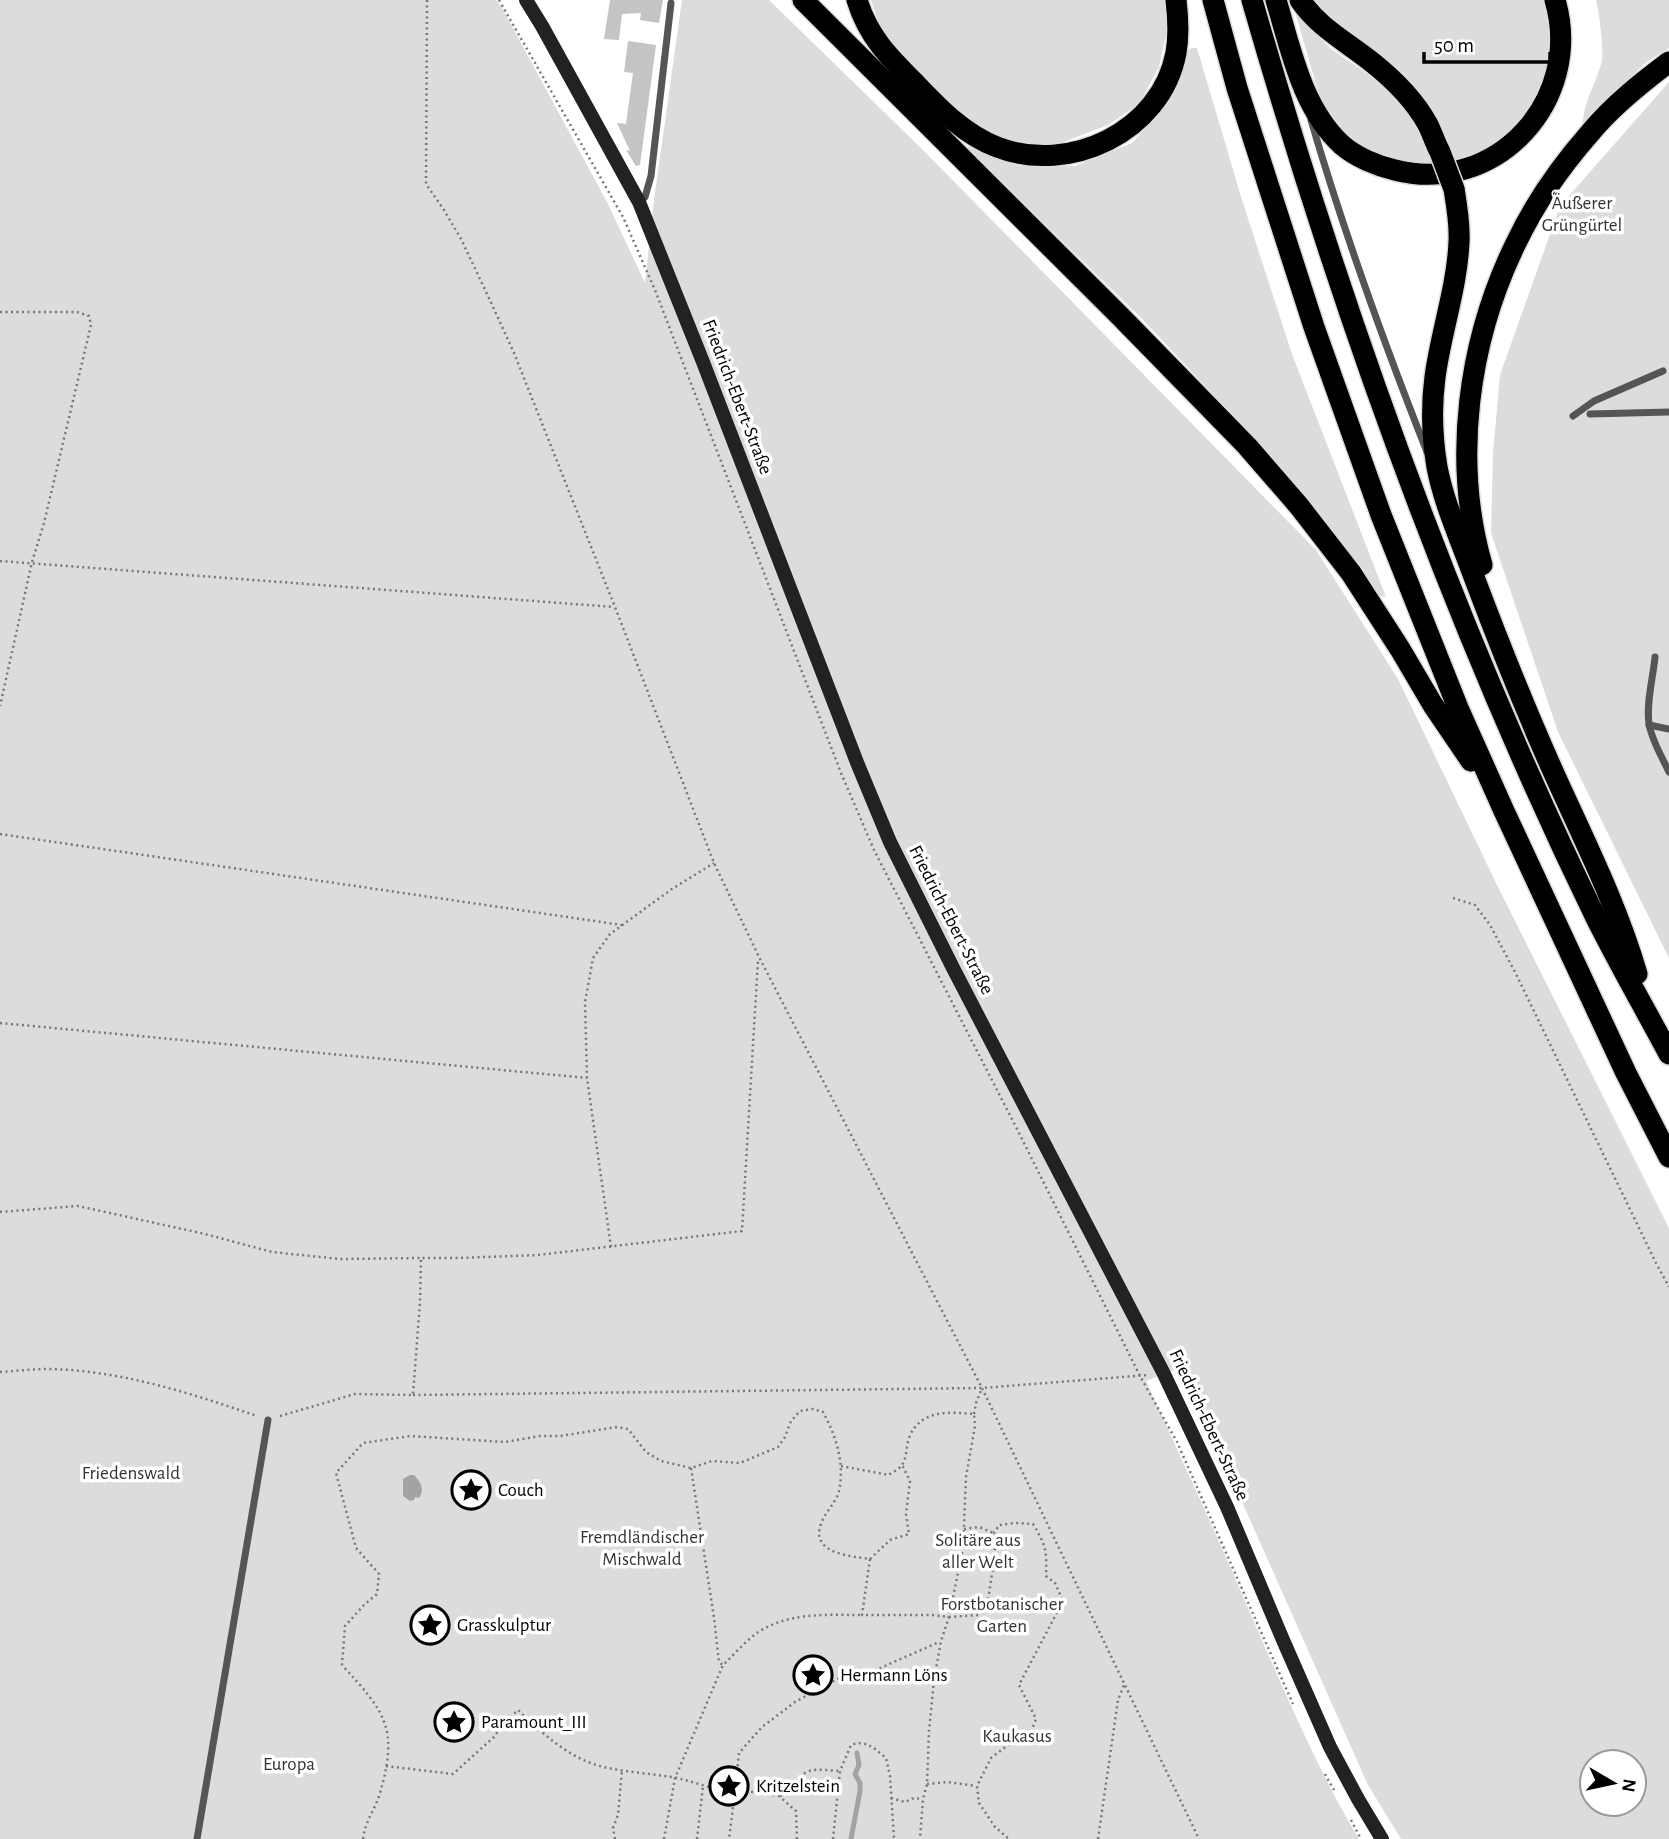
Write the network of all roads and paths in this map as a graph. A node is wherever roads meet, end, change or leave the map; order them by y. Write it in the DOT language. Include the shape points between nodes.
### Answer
graph roads {
  1 [pos="427,0"];
  2 [pos="526,0"];
  3 [pos="803,0"];
  4 [pos="857,0"];
  5 [pos="1176,0"];
  6 [pos="1197,0"];
  7 [pos="1213,0"];
  8 [pos="1252,0"];
  9 [pos="1276,0"];
  10 [pos="1300,0"];
  11 [pos="1555,0"];
  12 [pos="671,3"];
  13 [pos="1669,62"];
  14 [pos="1297,70"];
  15 [pos="1237,88"];
  16 [pos="639,202"];
  17 [pos="0,312"];
  18 [pos="1663,371"];
  19 [pos="1669,412"];
  20 [pos="1590,414"];
  21 [pos="1573,416"];
  22 [pos="1447,502"];
  23 [pos="0,561"];
  24 [pos="32,562"];
  25 [pos="615,607"];
  26 [pos="1656,657"];
  27 [pos="1525,704"];
  28 [pos="0,706"];
  29 [pos="1650,725"];
  30 [pos="1669,729"];
  31 [pos="1669,772"];
  32 [pos="1504,811"];
  33 [pos="0,834"];
  34 [pos="714,863"];
  35 [pos="1453,898"];
  36 [pos="622,925"];
  37 [pos="758,957"];
  38 [pos="1648,1016"];
  39 [pos="0,1023"];
  40 [pos="1669,1054"];
  41 [pos="587,1078"];
  42 [pos="1669,1157"];
  43 [pos="0,1212"];
  44 [pos="611,1247"];
  45 [pos="421,1258"];
  46 [pos="1669,1287"];
  47 [pos="0,1371"];
  48 [pos="1163,1372"];
  49 [pos="982,1388"];
  50 [pos="413,1395"];
  51 [pos="974,1414"];
  52 [pos="268,1420"];
  53 [pos="902,1465"];
  54 [pos="841,1466"];
  55 [pos="691,1468"];
  56 [pos="964,1529"];
  57 [pos="994,1533"];
  58 [pos="870,1559"];
  59 [pos="862,1615"];
  60 [pos="949,1618"];
  61 [pos="941,1641"];
  62 [pos="723,1665"];
  63 [pos="1124,1685"];
  64 [pos="386,1766"];
  65 [pos="622,1770"];
  66 [pos="840,1771"];
  67 [pos="675,1778"];
  68 [pos="927,1784"];
  69 [pos="704,1786"];
  70 [pos="977,1786"];
  71 [pos="735,1793"];
  72 [pos="779,1796"];
  73 [pos="891,1798"];
  74 [pos="923,1799"];
  75 [pos="197,1839"];
  76 [pos="363,1839"];
  77 [pos="615,1839"];
  78 [pos="664,1839"];
  79 [pos="697,1839"];
  80 [pos="729,1839"];
  81 [pos="797,1839"];
  82 [pos="833,1839"];
  83 [pos="894,1839"];
  84 [pos="920,1839"];
  85 [pos="1009,1839"];
  86 [pos="1098,1839"];
  87 [pos="1199,1839"];
  88 [pos="1382,1839"];
  1 -- 25 [label="path" via="426,184 461,239 514,354"];
  2 -- 16 [label="main road, Friedrich-Ebert-Straße"];
  3 -- 32 [label="highway" via="1247,446 1350,573"];
  4 -- 5 [label="highway" via="886,54 959,126 997,148 1046,157 1097,146 1147,109 1159,94 1175,55"];
  6 -- 15 [label="highway"];
  7 -- 15 [label="highway"];
  8 -- 38 [label="highway" via="1328,249 1462,615 1550,821"];
  9 -- 14 [label="highway"];
  10 -- 22 [label="highway, bridge" via="1326,29 1373,63 1416,106 1454,189 1460,241 1433,408 1437,468"];
  11 -- 14 [label="highway" via="1560,22 1559,64 1543,107 1513,143 1486,161 1458,171 1403,172 1364,159 1344,146 1321,120"];
  12 -- 16 [label="lane" via="651,176"];
  13 -- 27 [label="highway" via="1591,131 1550,183 1516,242 1483,333 1469,419 1471,519"];
  14 -- 22 [label="lane" via="1377,323"];
  15 -- 32 [label="highway" via="1381,515"];
  16 -- 48 [label="main road, Friedrich-Ebert-Straße" via="890,842"];
  17 -- 24 [label="path" via="77,312 89,316 92,324"];
  18 -- 21 [label="lane" via="1594,401"];
  19 -- 20 [label="lane"];
  22 -- 27 [label="highway"];
  23 -- 24 [label="path"];
  24 -- 25 [label="path"];
  24 -- 28 [label="path"];
  25 -- 34 [label="path"];
  26 -- 29 [label="lane"];
  27 -- 38 [label="highway" via="1612,900"];
  29 -- 30 [label="lane"];
  29 -- 31 [label="lane"];
  32 -- 42 [label="highway"];
  33 -- 36 [label="path"];
  34 -- 36 [label="path"];
  34 -- 37 [label="path"];
  35 -- 46 [label="path" via="1475,905 1490,925"];
  36 -- 41 [label="path" via="593,958 585,1002"];
  37 -- 44 [label="path" via="742,1231"];
  37 -- 49 [label="path"];
  38 -- 40 [label="highway"];
  39 -- 41 [label="path"];
  41 -- 44 [label="path"];
  43 -- 45 [label="path" via="78,1206 272,1252 340,1259"];
  44 -- 45 [label="path" via="538,1255"];
  45 -- 50 [label="path"];
  47 -- 52 [label="path" via="49,1369 110,1375"];
  48 -- 49 [label="path"];
  48 -- 88 [label="main road, Friedrich-Ebert-Straße" via="1331,1746"];
  49 -- 50 [label="path"];
  49 -- 51 [label="path"];
  49 -- 63 [label="path"];
  50 -- 52 [label="path" via="355,1394"];
  51 -- 53 [label="path" via="934,1414 918,1422 909,1436"];
  51 -- 56 [label="path"];
  52 -- 75 [label="lane"];
  53 -- 54 [label="path" via="889,1475"];
  53 -- 58 [label="path" via="910,1481 909,1534 890,1540"];
  54 -- 55 [label="path" via="831,1428 823,1412 813,1409 800,1411 778,1447 740,1463 712,1461"];
  54 -- 58 [label="path" via="839,1493 821,1524 823,1544 830,1551"];
  55 -- 62 [label="path"];
  55 -- 64 [label="path" via="661,1461 646,1452 628,1429 617,1427 505,1442 410,1436 363,1443 336,1473 356,1548 379,1574 377,1594 345,1626 342,1665 384,1718 389,1744"];
  56 -- 57 [label="path" via="979,1527"];
  56 -- 60 [label="path"];
  57 -- 60 [label="path" via="987,1607 979,1615"];
  57 -- 70 [label="path" via="999,1525 1032,1524 1047,1552 1046,1576 1055,1583 1063,1601 1019,1685 1037,1719 1030,1735 991,1758"];
  58 -- 59 [label="path"];
  59 -- 60 [label="path"];
  59 -- 62 [label="path" via="796,1616 778,1621 757,1632"];
  60 -- 61 [label="path"];
  61 -- 68 [label="path" via="929,1725"];
  61 -- 71 [label="path" via="869,1673 843,1676 795,1702 762,1727 739,1753"];
  62 -- 67 [label="path"];
  63 -- 86 [label="path"];
  63 -- 87 [label="path"];
  64 -- 65 [label="path" via="453,1774 519,1710 546,1737 575,1756"];
  64 -- 76 [label="path"];
  65 -- 67 [label="path"];
  65 -- 77 [label="path"];
  66 -- 72 [label="path" via="805,1773 788,1793"];
  66 -- 73 [label="path" via="851,1745 867,1744 886,1758"];
  66 -- 82 [label="path"];
  67 -- 69 [label="path"];
  67 -- 78 [label="path"];
  68 -- 70 [label="path"];
  68 -- 74 [label="path"];
  69 -- 71 [label="path"];
  69 -- 79 [label="path"];
  70 -- 85 [label="path" via="979,1802"];
  71 -- 72 [label="path"];
  71 -- 80 [label="path"];
  72 -- 81 [label="path" via="796,1811"];
  73 -- 74 [label="path" via="905,1802"];
  73 -- 83 [label="path"];
  74 -- 84 [label="path"];
}
